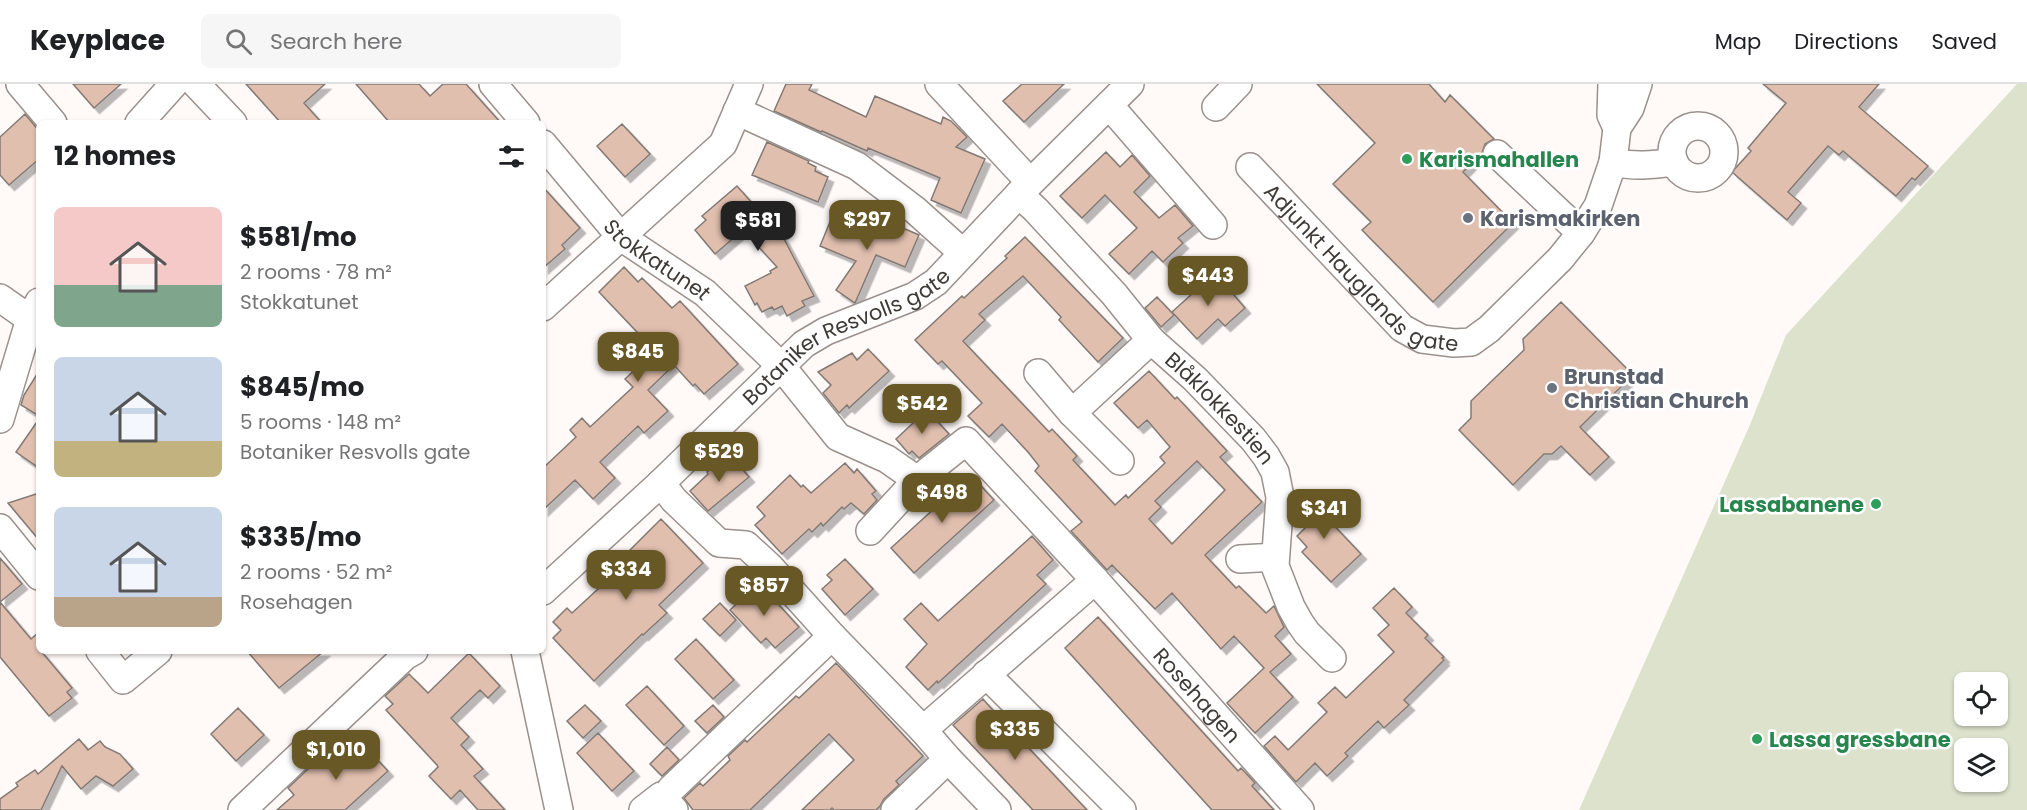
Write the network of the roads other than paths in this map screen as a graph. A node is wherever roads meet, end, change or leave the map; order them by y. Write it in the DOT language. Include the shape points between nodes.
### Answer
graph roads {
  1 [pos="20,84"];
  2 [pos="178,84"];
  3 [pos="493,84"];
  4 [pos="749,84"];
  5 [pos="939,84"];
  6 [pos="1131,84"];
  7 [pos="1238,84"];
  8 [pos="1612,84"];
  9 [pos="1638,84"];
  10 [pos="1109,105"];
  11 [pos="1216,107"];
  12 [pos="737,111"];
  13 [pos="50,120"];
  14 [pos="142,120"];
  15 [pos="228,120"];
  16 [pos="523,120"];
  17 [pos="1617,128"];
  18 [pos="546,148"];
  19 [pos="1497,154"];
  20 [pos="1613,162"];
  21 [pos="1674,162"];
  22 [pos="1250,167"];
  23 [pos="1024,188"];
  24 [pos="1213,225"];
  25 [pos="1581,233"];
  26 [pos="621,237"];
  27 [pos="963,253"];
  28 [pos="0,298"];
  29 [pos="546,304"];
  30 [pos="34,311"];
  31 [pos="1151,340"];
  32 [pos="781,366"];
  33 [pos="1038,373"];
  34 [pos="1072,413"];
  35 [pos="0,419"];
  36 [pos="1120,461"];
  37 [pos="917,480"];
  38 [pos="661,483"];
  39 [pos="0,528"];
  40 [pos="870,531"];
  41 [pos="1275,557"];
  42 [pos="1240,559"];
  43 [pos="36,572"];
  44 [pos="1095,580"];
  45 [pos="546,588"];
  46 [pos="832,636"];
  47 [pos="102,654"];
  48 [pos="154,654"];
  49 [pos="406,654"];
  50 [pos="526,654"];
  51 [pos="1332,658"];
  52 [pos="986,674"];
  53 [pos="923,730"];
  54 [pos="948,759"];
  55 [pos="673,799"];
  56 [pos="242,810"];
  57 [pos="560,810"];
  58 [pos="643,810"];
  59 [pos="895,810"];
  60 [pos="997,810"];
  61 [pos="1122,810"];
  62 [pos="1300,810"];
  1 -- 13 [label="street"];
  2 -- 14 [label="street"];
  2 -- 15 [label="street"];
  3 -- 16 [label="street"];
  4 -- 12 [label="street"];
  5 -- 23 [label="street"];
  6 -- 10 [label="street, Botaniker Resvolls gate"];
  7 -- 11 [label="street"];
  8 -- 17 [label="street, Adjunkt Hauglands gate" via="1611,115"];
  9 -- 17 [label="street, Adjunkt Hauglands gate" via="1630,108"];
  10 -- 23 [label="street, Botaniker Resvolls gate"];
  10 -- 24 [label="street"];
  12 -- 26 [label="street" via="723,144"];
  12 -- 27 [label="street, Botaniker Resvolls gate" via="858,166"];
  17 -- 20 [label="street, Adjunkt Hauglands gate"];
  18 -- 26 [label="street, Stokkatunet"];
  19 -- 25 [label="street"];
  20 -- 21 [label="street" via="1645,166"];
  20 -- 25 [label="street, Adjunkt Hauglands gate" via="1598,206"];
  22 -- 25 [label="street, Adjunkt Hauglands gate" via="1402,328 1422,339 1471,342 1560,259"];
  23 -- 27 [label="street, Botaniker Resvolls gate"];
  23 -- 31 [label="street, Blåklokkestien" via="1036,210"];
  26 -- 29 [label="street"];
  26 -- 32 [label="street, Stokkatunet" via="705,293"];
  27 -- 32 [label="street, Botaniker Resvolls gate" via="936,282 915,296 826,331 804,344"];
  28 -- 30 [label="street"];
  30 -- 35 [label="street"];
  31 -- 34 [label="street, Blåklokkestien"];
  31 -- 41 [label="street, Blåklokkestien" via="1195,379 1266,456 1275,472 1280,497"];
  32 -- 37 [label="street" via="838,437 887,459"];
  32 -- 38 [label="street, Botaniker Resvolls gate"];
  33 -- 34 [label="street"];
  34 -- 36 [label="street"];
  37 -- 40 [label="street, Rosehagen"];
  37 -- 44 [label="street, Rosehagen" via="966,441"];
  38 -- 45 [label="street, Botaniker Resvolls gate"];
  38 -- 46 [label="street" via="719,543 746,545"];
  39 -- 43 [label="street"];
  41 -- 42 [label="street"];
  41 -- 51 [label="street, Blåklokkestien" via="1275,566 1296,615 1307,633"];
  44 -- 52 [label="street"];
  44 -- 62 [label="street, Rosehagen"];
  46 -- 53 [label="street"];
  46 -- 55 [label="street"];
  47 -- 48 [label="street" via="123,680"];
  49 -- 56 [label="street"];
  50 -- 57 [label="street"];
  52 -- 53 [label="street"];
  52 -- 61 [label="street"];
  53 -- 54 [label="street"];
  54 -- 59 [label="street"];
  54 -- 60 [label="street"];
  55 -- 58 [label="street" via="660,796"];
}
